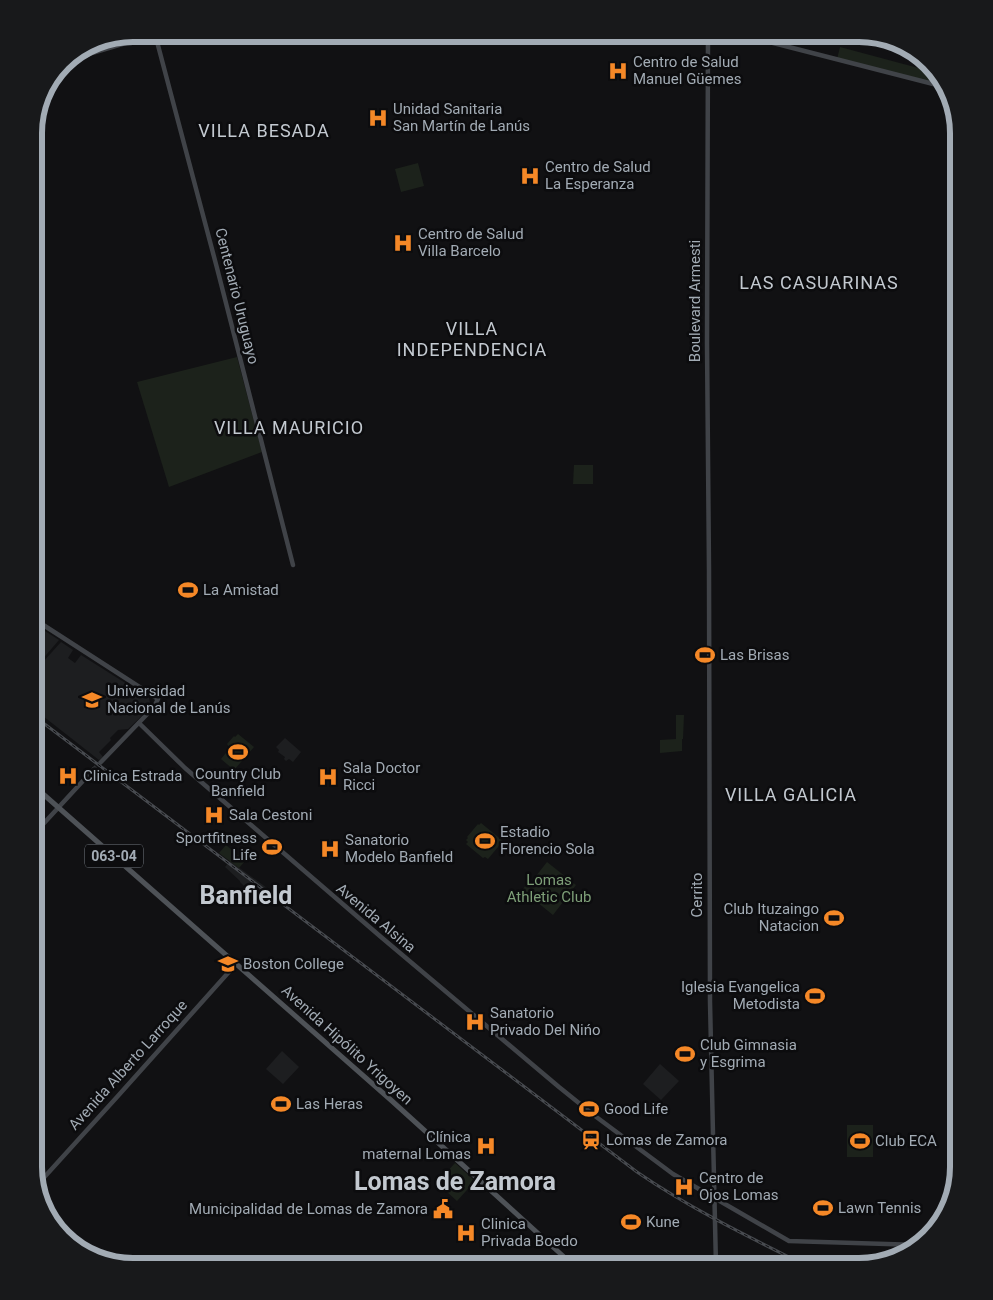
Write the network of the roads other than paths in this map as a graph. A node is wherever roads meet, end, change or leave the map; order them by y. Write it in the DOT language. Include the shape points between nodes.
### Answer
graph roads {
  1 [pos="157,42"];
  2 [pos="127,43"];
  3 [pos="708,43"];
  4 [pos="772,43"];
  5 [pos="92,53"];
  6 [pos="936,85"];
  7 [pos="293,565"];
  8 [pos="709,569"];
  9 [pos="43,626"];
  10 [pos="138,724"];
  11 [pos="101,762"];
  12 [pos="93,770"];
  13 [pos="42,795"];
  14 [pos="58,809"];
  15 [pos="42,825"];
  16 [pos="235,965"];
  17 [pos="43,1178"];
  18 [pos="714,1199"];
  19 [pos="904,1246"];
  20 [pos="563,1258"];
  21 [pos="716,1258"];
  1 -- 7 [label="main road, Centenario Uruguayo"];
  2 -- 5 [label="main road"];
  3 -- 8 [label="main road, Boulevard Armesti"];
  4 -- 6 [label="main road"];
  8 -- 18 [label="main road, Cerrito"];
  9 -- 10 [label="main road" via="155,700 151,710"];
  10 -- 11 [label="main road"];
  10 -- 18 [label="main road, Avenida Alsina" via="184,769 488,1030 604,1125"];
  12 -- 14 [label="main road"];
  13 -- 14 [label="main road, Avenida Hipólito Yrigoyen"];
  14 -- 15 [label="main road"];
  14 -- 16 [label="main road, Avenida Hipólito Yrigoyen / 063-04"];
  16 -- 17 [label="main road, Avenida Alberto Larroque"];
  16 -- 20 [label="main road, Avenida Hipólito Yrigoyen / 063-04"];
  18 -- 19 [label="main road, Avenida Alsina" via="788,1243"];
  18 -- 21 [label="main road, Cerrito"];
}
